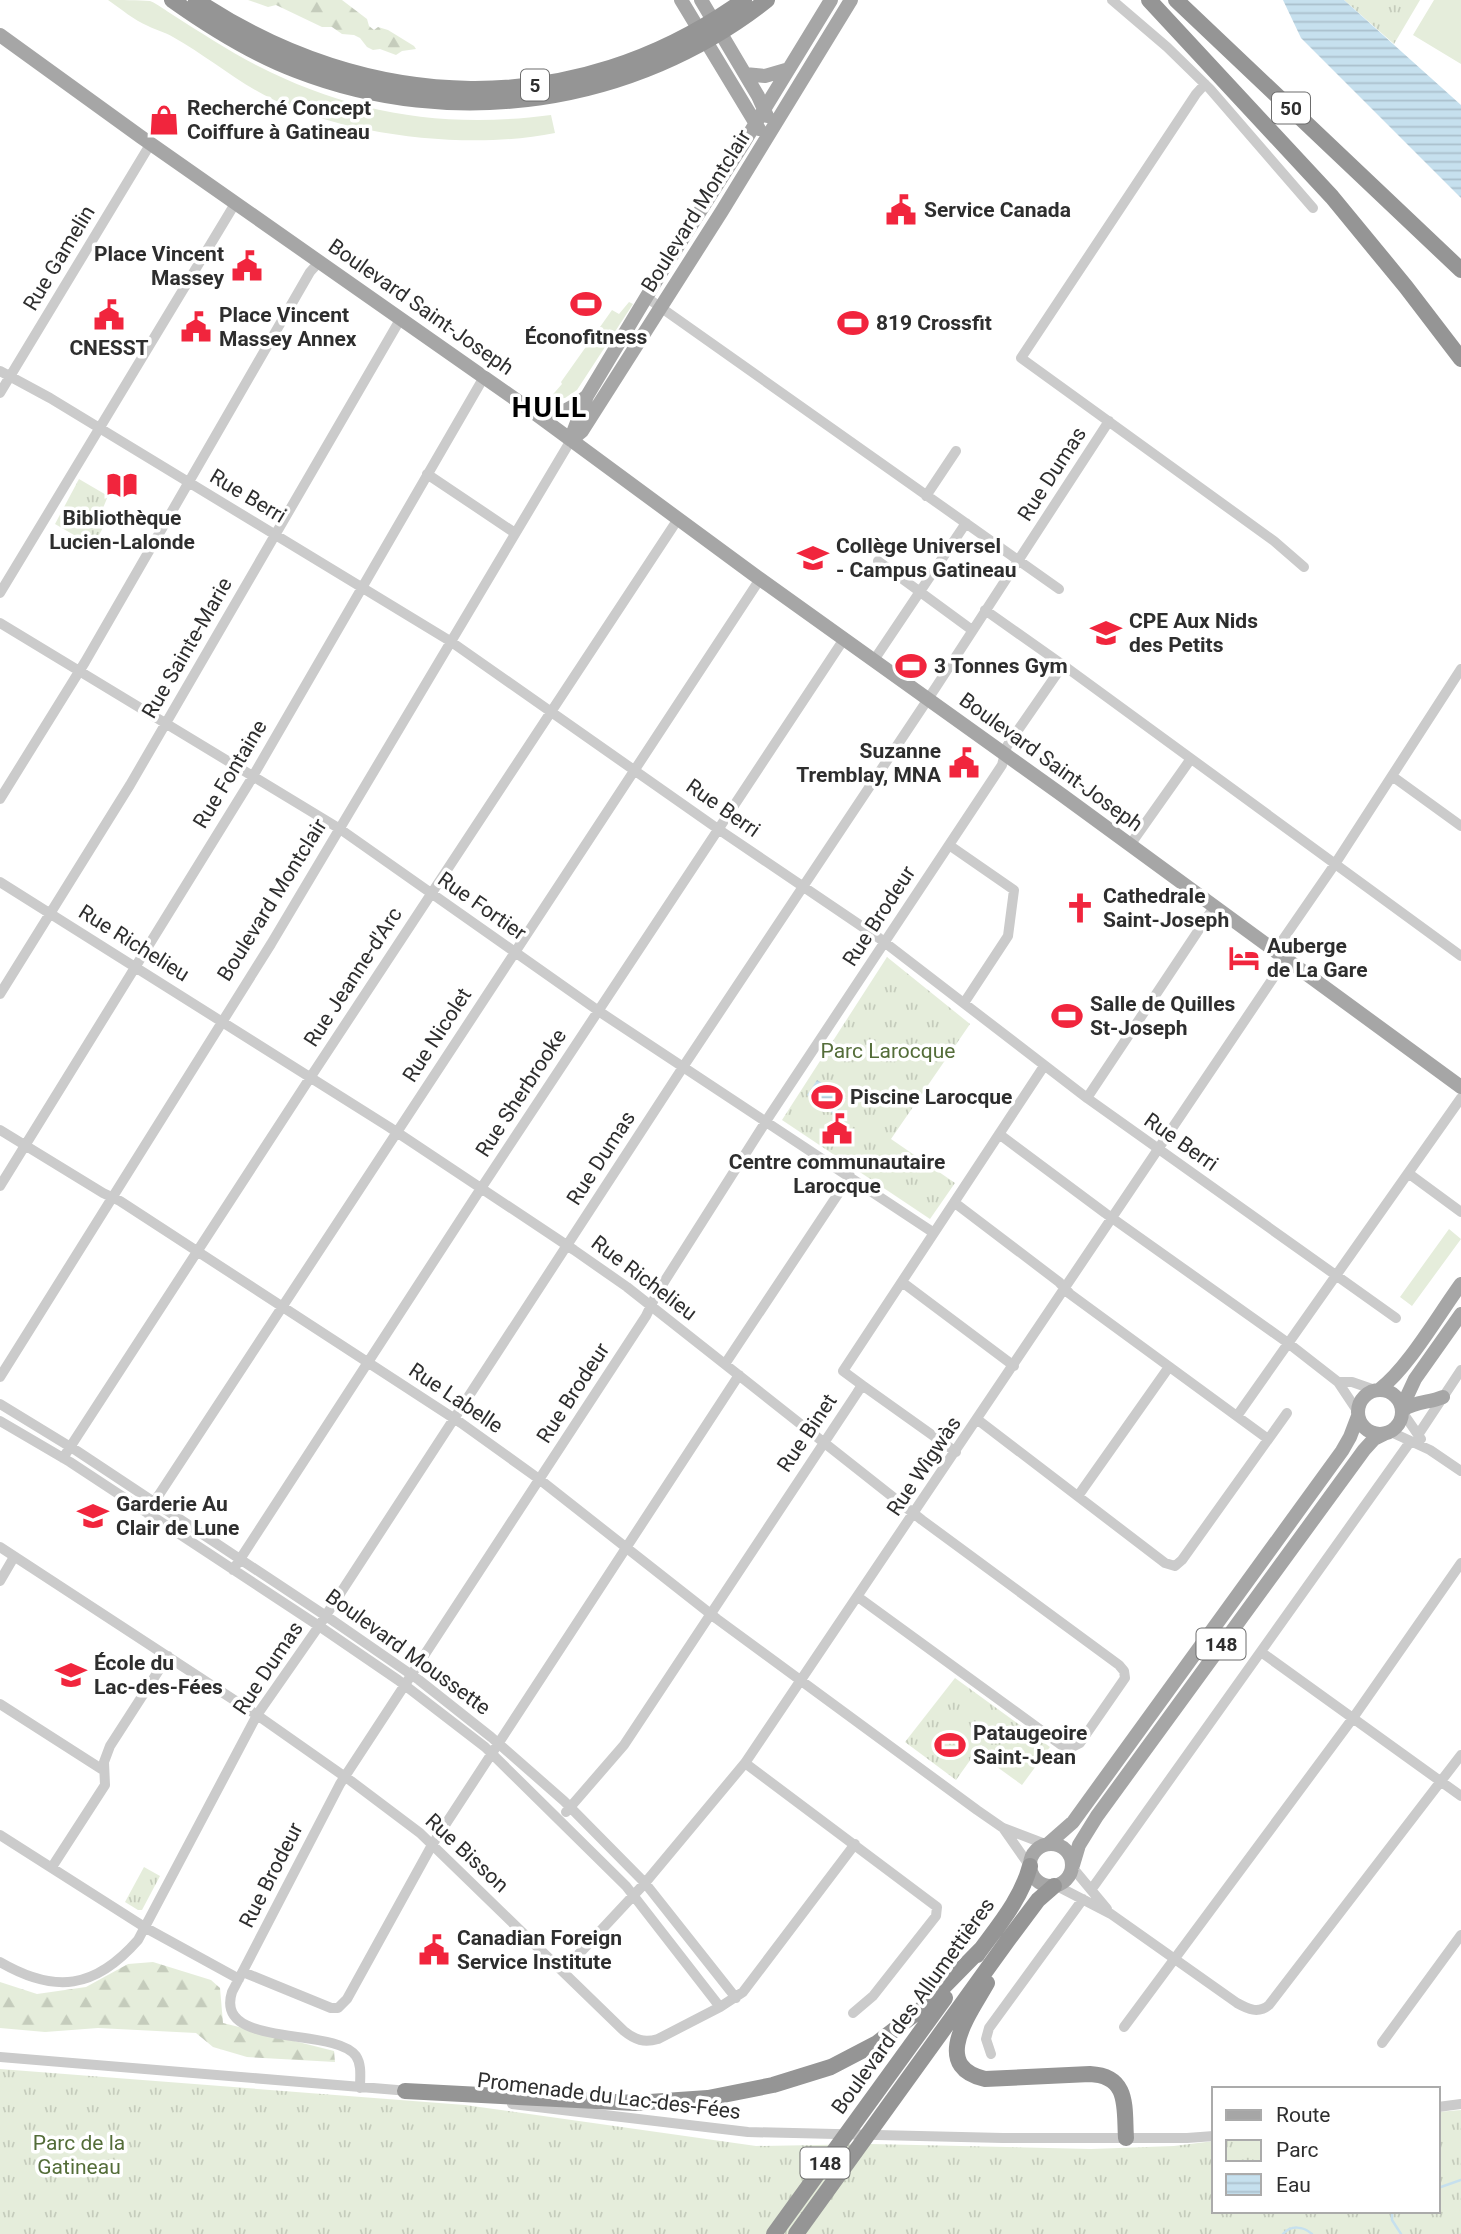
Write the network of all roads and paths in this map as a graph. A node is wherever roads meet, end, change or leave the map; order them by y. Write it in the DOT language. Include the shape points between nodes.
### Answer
graph roads {
  1 [pos="172,0"];
  2 [pos="196,0"];
  3 [pos="681,0"];
  4 [pos="744,0"];
  5 [pos="767,0"];
  6 [pos="831,0"];
  7 [pos="851,0"];
  8 [pos="1112,0"];
  9 [pos="1149,0"];
  10 [pos="1176,0"];
  11 [pos="703,4"];
  12 [pos="0,35"];
  13 [pos="789,69"];
  14 [pos="745,74"];
  15 [pos="1205,84"];
  16 [pos="764,109"];
  17 [pos="755,124"];
  18 [pos="769,133"];
  19 [pos="151,143"];
  20 [pos="236,202"];
  21 [pos="1313,208"];
  22 [pos="320,261"];
  23 [pos="1461,270"];
  24 [pos="646,298"];
  25 [pos="661,308"];
  26 [pos="401,318"];
  27 [pos="1461,359"];
  28 [pos="5,374"];
  29 [pos="484,377"];
  30 [pos="0,393"];
  31 [pos="587,396"];
  32 [pos="525,406"];
  33 [pos="1109,421"];
  34 [pos="99,429"];
  35 [pos="571,440"];
  36 [pos="956,451"];
  37 [pos="427,474"];
  38 [pos="188,482"];
  39 [pos="926,496"];
  40 [pos="678,519"];
  41 [pos="966,523"];
  42 [pos="515,533"];
  43 [pos="275,534"];
  44 [pos="1019,560"];
  45 [pos="878,561"];
  46 [pos="1304,567"];
  47 [pos="760,579"];
  48 [pos="362,587"];
  49 [pos="1059,589"];
  50 [pos="919,592"];
  51 [pos="0,593"];
  52 [pos="985,610"];
  53 [pos="0,623"];
  54 [pos="972,630"];
  55 [pos="844,639"];
  56 [pos="450,641"];
  57 [pos="874,660"];
  58 [pos="1063,665"];
  59 [pos="1461,669"];
  60 [pos="79,671"];
  61 [pos="928,699"];
  62 [pos="552,712"];
  63 [pos="166,724"];
  64 [pos="1004,754"];
  65 [pos="1190,760"];
  66 [pos="635,769"];
  67 [pos="252,776"];
  68 [pos="1392,776"];
  69 [pos="0,799"];
  70 [pos="1461,826"];
  71 [pos="340,829"];
  72 [pos="718,829"];
  73 [pos="949,845"];
  74 [pos="1130,845"];
  75 [pos="1335,864"];
  76 [pos="0,882"];
  77 [pos="804,887"];
  78 [pos="431,894"];
  79 [pos="1214,907"];
  80 [pos="50,913"];
  81 [pos="885,943"];
  82 [pos="515,952"];
  83 [pos="1281,955"];
  84 [pos="1461,956"];
  85 [pos="136,967"];
  86 [pos="0,994"];
  87 [pos="964,1003"];
  88 [pos="598,1010"];
  89 [pos="222,1020"];
  90 [pos="1044,1066"];
  91 [pos="683,1068"];
  92 [pos="311,1077"];
  93 [pos="1461,1087"];
  94 [pos="1087,1098"];
  95 [pos="1461,1098"];
  96 [pos="767,1123"];
  97 [pos="0,1130"];
  98 [pos="397,1132"];
  99 [pos="999,1134"];
  100 [pos="25,1146"];
  101 [pos="1158,1149"];
  102 [pos="1408,1173"];
  103 [pos="850,1176"];
  104 [pos="0,1185"];
  105 [pos="482,1188"];
  106 [pos="111,1197"];
  107 [pos="955,1203"];
  108 [pos="1461,1212"];
  109 [pos="1112,1217"];
  110 [pos="934,1233"];
  111 [pos="568,1245"];
  112 [pos="198,1251"];
  113 [pos="1336,1276"];
  114 [pos="902,1282"];
  115 [pos="1461,1284"];
  116 [pos="1064,1287"];
  117 [pos="282,1306"];
  118 [pos="650,1306"];
  119 [pos="1461,1314"];
  120 [pos="1395,1318"];
  121 [pos="1289,1343"];
  122 [pos="368,1363"];
  123 [pos="725,1364"];
  124 [pos="1014,1366"];
  125 [pos="1168,1367"];
  126 [pos="1461,1370"];
  127 [pos="739,1374"];
  128 [pos="0,1377"];
  129 [pos="1338,1382"];
  130 [pos="862,1385"];
  131 [pos="1378,1390"];
  132 [pos="1443,1397"];
  133 [pos="0,1404"];
  134 [pos="1403,1410"];
  135 [pos="1287,1413"];
  136 [pos="1358,1414"];
  137 [pos="1237,1416"];
  138 [pos="454,1418"];
  139 [pos="978,1420"];
  140 [pos="0,1422"];
  141 [pos="1387,1433"];
  142 [pos="1414,1438"];
  143 [pos="1268,1439"];
  144 [pos="824,1443"];
  145 [pos="70,1447"];
  146 [pos="956,1452"];
  147 [pos="63,1458"];
  148 [pos="1461,1471"];
  149 [pos="539,1479"];
  150 [pos="1078,1496"];
  151 [pos="154,1503"];
  152 [pos="148,1513"];
  153 [pos="915,1514"];
  154 [pos="0,1547"];
  155 [pos="625,1547"];
  156 [pos="14,1557"];
  157 [pos="240,1559"];
  158 [pos="1461,1563"];
  159 [pos="233,1570"];
  160 [pos="0,1581"];
  161 [pos="858,1597"];
  162 [pos="711,1613"];
  163 [pos="326,1615"];
  164 [pos="319,1626"];
  165 [pos="1261,1652"];
  166 [pos="168,1656"];
  167 [pos="412,1675"];
  168 [pos="800,1680"];
  169 [pos="405,1686"];
  170 [pos="0,1704"];
  171 [pos="257,1715"];
  172 [pos="1353,1718"];
  173 [pos="497,1742"];
  174 [pos="492,1754"];
  175 [pos="1461,1755"];
  176 [pos="746,1763"];
  177 [pos="103,1770"];
  178 [pos="345,1776"];
  179 [pos="1442,1782"];
  180 [pos="1461,1796"];
  181 [pos="571,1808"];
  182 [pos="559,1819"];
  183 [pos="1003,1828"];
  184 [pos="0,1835"];
  185 [pos="855,1844"];
  186 [pos="1046,1844"];
  187 [pos="432,1845"];
  188 [pos="1029,1865"];
  189 [pos="1072,1866"];
  190 [pos="52,1867"];
  191 [pos="645,1883"];
  192 [pos="1056,1886"];
  193 [pos="1091,1890"];
  194 [pos="634,1895"];
  195 [pos="1083,1899"];
  196 [pos="1111,1914"];
  197 [pos="1019,1925"];
  198 [pos="146,1928"];
  199 [pos="1461,1935"];
  200 [pos="982,1948"];
  201 [pos="1174,1960"];
  202 [pos="0,1962"];
  203 [pos="562,1971"];
  204 [pos="241,1975"];
  205 [pos="736,1998"];
  206 [pos="720,2007"];
  207 [pos="853,2012"];
  208 [pos="1124,2027"];
  209 [pos="1382,2043"];
  210 [pos="990,2054"];
  211 [pos="0,2057"];
  212 [pos="360,2088"];
  213 [pos="405,2091"];
  214 [pos="1461,2105"];
  215 [pos="1440,2108"];
  216 [pos="1212,2136"];
  217 [pos="1126,2138"];
  218 [pos="774,2234"];
  219 [pos="796,2234"];
  1 -- 5 [label="highway, 5" via="245,46 316,77 400,98 466,103 542,98 622,79 706,41"];
  2 -- 4 [label="highway, 5" via="261,38 330,67 394,83 466,89 544,84 614,67 678,41"];
  3 -- 17 [label="main road"];
  6 -- 13 [label="main road, Boulevard Montclair"];
  7 -- 18 [label="main road, Boulevard Montclair"];
  8 -- 15 [label="street"];
  9 -- 27 [label="highway, 50" via="1326,191"];
  10 -- 23 [label="highway, 50"];
  11 -- 14 [label="main road"];
  12 -- 19 [label="main road, Boulevard Saint-Joseph"];
  13 -- 14 [label="main road" via="765,76"];
  13 -- 16 [label="main road, Boulevard Montclair"];
  14 -- 16 [label="main road"];
  15 -- 21 [label="street"];
  15 -- 33 [label="street" via="1021,358"];
  16 -- 17 [label="main road, Boulevard Montclair"];
  16 -- 18 [label="main road"];
  17 -- 18 [label="main road"];
  17 -- 24 [label="main road, Boulevard Montclair"];
  18 -- 25 [label="main road, Boulevard Montclair"];
  19 -- 20 [label="main road, Boulevard Saint-Joseph"];
  19 -- 28 [label="street, Rue Gamelin"];
  20 -- 22 [label="main road, Boulevard Saint-Joseph"];
  20 -- 34 [label="street"];
  22 -- 26 [label="main road, Boulevard Saint-Joseph"];
  22 -- 38 [label="street"];
  24 -- 25 [label="street"];
  24 -- 31 [label="main road, Boulevard Montclair"];
  25 -- 35 [label="main road, Boulevard Montclair"];
  25 -- 39 [label="street"];
  26 -- 29 [label="main road, Boulevard Saint-Joseph"];
  26 -- 43 [label="street, Rue Sainte-Marie"];
  28 -- 30 [label="street, Rue Gamelin"];
  28 -- 34 [label="street, Rue Berri"];
  29 -- 32 [label="main road, Boulevard Saint-Joseph"];
  29 -- 37 [label="street, Rue Fontaine"];
  31 -- 32 [label="main road" via="562,413 546,414"];
  31 -- 35 [label="main road, Boulevard Montclair"];
  32 -- 35 [label="main road, Boulevard Saint-Joseph"];
  33 -- 44 [label="street, Rue Dumas"];
  33 -- 46 [label="street"];
  34 -- 38 [label="street, Rue Berri"];
  34 -- 51 [label="street"];
  35 -- 40 [label="main road, Boulevard Saint-Joseph"];
  35 -- 42 [label="street, Boulevard Montclair"];
  36 -- 39 [label="street"];
  37 -- 42 [label="street"];
  37 -- 48 [label="street, Rue Fontaine"];
  38 -- 43 [label="street, Rue Berri"];
  38 -- 60 [label="street"];
  39 -- 41 [label="street"];
  40 -- 47 [label="main road, Boulevard Saint-Joseph"];
  40 -- 62 [label="street, Rue Jeanne-d'Arc"];
  41 -- 44 [label="street"];
  41 -- 50 [label="street"];
  42 -- 56 [label="street, Boulevard Montclair"];
  43 -- 48 [label="street, Rue Berri"];
  43 -- 63 [label="street, Rue Sainte-Marie"];
  44 -- 49 [label="street"];
  44 -- 52 [label="street, Rue Dumas"];
  45 -- 50 [label="street"];
  47 -- 55 [label="main road, Boulevard Saint-Joseph"];
  47 -- 66 [label="street, Rue Nicolet"];
  48 -- 56 [label="street, Rue Berri"];
  48 -- 67 [label="street, Rue Fontaine"];
  50 -- 54 [label="street"];
  50 -- 57 [label="street"];
  52 -- 54 [label="street, Rue Dumas"];
  52 -- 58 [label="street"];
  53 -- 60 [label="street, Rue Fortier"];
  54 -- 61 [label="street, Rue Dumas"];
  55 -- 57 [label="main road, Boulevard Saint-Joseph"];
  55 -- 72 [label="street, Rue Sherbrooke"];
  56 -- 62 [label="street, Rue Berri"];
  56 -- 71 [label="street, Boulevard Montclair"];
  57 -- 61 [label="main road, Boulevard Saint-Joseph"];
  58 -- 64 [label="street, Rue Brodeur"];
  58 -- 65 [label="street"];
  59 -- 68 [label="street, Rue Wìgwàs"];
  60 -- 63 [label="street, Rue Fortier"];
  60 -- 69 [label="street"];
  61 -- 64 [label="main road, Boulevard Saint-Joseph"];
  61 -- 77 [label="street, Rue Dumas"];
  62 -- 66 [label="street, Rue Berri"];
  62 -- 78 [label="street, Rue Jeanne-d'Arc"];
  63 -- 67 [label="street, Rue Fortier"];
  63 -- 80 [label="street, Rue Sainte-Marie"];
  64 -- 73 [label="street, Rue Brodeur" via="1002,765"];
  64 -- 74 [label="main road, Boulevard Saint-Joseph"];
  65 -- 74 [label="street"];
  65 -- 75 [label="street"];
  66 -- 72 [label="street, Rue Berri"];
  66 -- 82 [label="street, Rue Nicolet"];
  67 -- 71 [label="street, Rue Fortier"];
  67 -- 85 [label="street, Rue Fontaine"];
  68 -- 70 [label="street"];
  68 -- 75 [label="street, Rue Wìgwàs"];
  71 -- 78 [label="street, Rue Fortier"];
  71 -- 89 [label="street, Boulevard Montclair"];
  72 -- 77 [label="street, Rue Berri"];
  72 -- 88 [label="street, Rue Sherbrooke"];
  73 -- 81 [label="street, Rue Brodeur"];
  73 -- 87 [label="street" via="1014,890 1008,936"];
  74 -- 79 [label="main road, Boulevard Saint-Joseph"];
  75 -- 83 [label="street, Rue Wìgwàs"];
  75 -- 84 [label="street"];
  76 -- 80 [label="street, Rue Richelieu"];
  77 -- 81 [label="street, Rue Berri"];
  77 -- 91 [label="street, Rue Dumas"];
  78 -- 82 [label="street, Rue Fortier"];
  78 -- 92 [label="street, Rue Jeanne-d'Arc"];
  79 -- 83 [label="main road, Boulevard Saint-Joseph"];
  79 -- 94 [label="street"];
  80 -- 85 [label="street, Rue Richelieu"];
  80 -- 86 [label="street, Rue Sainte-Marie"];
  81 -- 87 [label="street, Rue Berri"];
  81 -- 96 [label="street, Rue Brodeur"];
  82 -- 88 [label="street, Rue Fortier"];
  82 -- 98 [label="street, Rue Nicolet"];
  83 -- 93 [label="main road, Boulevard Saint-Joseph"];
  83 -- 101 [label="street, Rue Wìgwàs"];
  85 -- 89 [label="street, Rue Richelieu"];
  85 -- 100 [label="street, Rue Fontaine"];
  87 -- 90 [label="street, Rue Berri"];
  88 -- 91 [label="street, Rue Fortier"];
  88 -- 105 [label="street, Rue Sherbrooke"];
  89 -- 92 [label="street, Rue Richelieu"];
  89 -- 106 [label="street, Boulevard Montclair"];
  90 -- 94 [label="street, Rue Berri"];
  90 -- 99 [label="street, Rue Binet"];
  91 -- 96 [label="street, Rue Fortier"];
  91 -- 111 [label="street, Rue Dumas"];
  92 -- 98 [label="street, Rue Richelieu"];
  92 -- 112 [label="street, Rue Jeanne-d'Arc"];
  94 -- 101 [label="street, Rue Berri"];
  95 -- 102 [label="street"];
  96 -- 103 [label="street, Rue Fortier"];
  96 -- 118 [label="street, Rue Brodeur"];
  97 -- 100 [label="street, Rue Labelle"];
  98 -- 105 [label="street, Rue Richelieu"];
  98 -- 117 [label="street, Rue Nicolet"];
  99 -- 107 [label="street, Rue Binet"];
  99 -- 109 [label="street"];
  100 -- 104 [label="street, Rue Fontaine"];
  100 -- 106 [label="street, Rue Labelle"];
  101 -- 109 [label="street, Rue Wìgwàs"];
  101 -- 113 [label="street, Rue Berri"];
  102 -- 108 [label="street"];
  102 -- 113 [label="street"];
  103 -- 110 [label="street, Rue Fortier"];
  103 -- 123 [label="street"];
  105 -- 111 [label="street, Rue Richelieu"];
  105 -- 122 [label="street, Rue Sherbrooke"];
  106 -- 112 [label="street, Rue Labelle"];
  106 -- 128 [label="street, Boulevard Montclair"];
  107 -- 110 [label="street, Rue Binet"];
  107 -- 116 [label="street"];
  109 -- 116 [label="street, Rue Wìgwàs"];
  109 -- 121 [label="street"];
  110 -- 114 [label="street, Rue Binet"];
  111 -- 118 [label="street, Rue Richelieu"];
  111 -- 138 [label="street, Rue Dumas"];
  112 -- 117 [label="street, Rue Labelle"];
  112 -- 145 [label="street, Rue Jeanne-d'Arc"];
  113 -- 120 [label="street, Rue Berri"];
  113 -- 121 [label="street"];
  114 -- 124 [label="street"];
  114 -- 130 [label="street, Rue Binet" via="843,1371"];
  115 -- 131 [label="main road" via="1401,1368"];
  116 -- 124 [label="street, Rue Wìgwàs"];
  116 -- 125 [label="street"];
  117 -- 122 [label="street, Rue Labelle"];
  117 -- 151 [label="street, Rue Nicolet"];
  118 -- 123 [label="street, Rue Richelieu"];
  118 -- 149 [label="street, Rue Brodeur"];
  119 -- 134 [label="main road" via="1410,1387"];
  121 -- 129 [label="street"];
  121 -- 137 [label="street"];
  122 -- 138 [label="street, Rue Labelle"];
  122 -- 157 [label="street, Rue Sherbrooke"];
  123 -- 127 [label="street, Rue Richelieu"];
  124 -- 139 [label="street, Rue Wìgwàs"];
  125 -- 137 [label="street"];
  125 -- 150 [label="street"];
  126 -- 132 [label="street"];
  127 -- 144 [label="street, Rue Richelieu"];
  127 -- 155 [label="street"];
  129 -- 131 [label="street"];
  129 -- 136 [label="street"];
  130 -- 144 [label="street, Rue Binet"];
  130 -- 146 [label="street"];
  131 -- 134 [label="main road" via="1396,1395"];
  131 -- 136 [label="main road" via="1364,1396"];
  132 -- 134 [label="main road" via="1416,1402"];
  132 -- 142 [label="street"];
  133 -- 145 [label="street, Boulevard Moussette"];
  134 -- 141 [label="main road" via="1399,1424"];
  134 -- 142 [label="street"];
  135 -- 143 [label="street"];
  136 -- 141 [label="main road" via="1367,1430"];
  136 -- 186 [label="main road, 148" via="1342,1451 1227,1610 1073,1822"];
  137 -- 143 [label="street"];
  138 -- 149 [label="street, Rue Labelle"];
  138 -- 163 [label="street, Rue Dumas"];
  139 -- 146 [label="street, Rue Wìgwàs"];
  139 -- 150 [label="street"];
  140 -- 147 [label="street, Boulevard Moussette"];
  141 -- 142 [label="street"];
  141 -- 189 [label="main road, 148" via="1364,1450 1145,1750 1087,1831"];
  142 -- 148 [label="street"];
  142 -- 165 [label="street"];
  143 -- 150 [label="street" via="1175,1566"];
  144 -- 153 [label="street, Rue Richelieu"];
  144 -- 162 [label="street, Rue Binet"];
  145 -- 147 [label="street, Rue Jeanne-d'Arc"];
  145 -- 151 [label="street, Boulevard Moussette"];
  146 -- 153 [label="street, Rue Wìgwàs"];
  147 -- 152 [label="street, Boulevard Moussette"];
  149 -- 155 [label="street, Rue Labelle"];
  149 -- 167 [label="street, Rue Brodeur"];
  151 -- 152 [label="street, Rue Nicolet"];
  151 -- 157 [label="street, Boulevard Moussette"];
  152 -- 159 [label="street, Boulevard Moussette"];
  153 -- 161 [label="street, Rue Wìgwàs"];
  153 -- 161 [label="street, Rue Richelieu" via="1123,1668 1123,1683 1102,1714 1077,1745 1064,1747"];
  154 -- 156 [label="street, Rue Bisson"];
  155 -- 162 [label="street, Rue Labelle"];
  155 -- 173 [label="street"];
  156 -- 160 [label="street"];
  156 -- 166 [label="street, Rue Bisson"];
  157 -- 159 [label="street, Rue Sherbrooke"];
  157 -- 163 [label="street, Boulevard Moussette"];
  158 -- 172 [label="street"];
  159 -- 164 [label="street, Boulevard Moussette"];
  161 -- 168 [label="street, Rue Wìgwàs"];
  162 -- 168 [label="street, Rue Labelle"];
  162 -- 181 [label="street, Rue Binet" via="617,1755"];
  163 -- 164 [label="street, Rue Dumas"];
  163 -- 167 [label="street, Boulevard Moussette"];
  164 -- 169 [label="street, Boulevard Moussette"];
  164 -- 171 [label="street, Rue Dumas"];
  165 -- 172 [label="street"];
  165 -- 193 [label="street"];
  166 -- 171 [label="street, Rue Bisson"];
  166 -- 177 [label="street" via="110,1746"];
  167 -- 169 [label="street, Rue Brodeur"];
  167 -- 173 [label="street, Boulevard Moussette"];
  168 -- 176 [label="street, Rue Wìgwàs"];
  168 -- 183 [label="street, Rue Labelle"];
  169 -- 174 [label="street, Boulevard Moussette"];
  169 -- 178 [label="street, Rue Brodeur"];
  170 -- 177 [label="street"];
  171 -- 178 [label="street, Rue Bisson"];
  171 -- 198 [label="street, Rue Dumas"];
  172 -- 179 [label="street"];
  172 -- 201 [label="street"];
  173 -- 174 [label="street"];
  173 -- 181 [label="street, Boulevard Moussette"];
  174 -- 182 [label="street, Boulevard Moussette"];
  174 -- 187 [label="street"];
  175 -- 179 [label="street"];
  176 -- 185 [label="street"];
  176 -- 191 [label="street, Rue Wìgwàs"];
  177 -- 190 [label="street" via="105,1785"];
  178 -- 187 [label="street, Rue Bisson"];
  178 -- 204 [label="street, Rue Brodeur"];
  179 -- 180 [label="street"];
  179 -- 201 [label="street" via="1269,2005 1258,2011 1237,2003"];
  181 -- 182 [label="street, Rue Binet"];
  181 -- 191 [label="street, Boulevard Moussette"];
  182 -- 194 [label="street, Boulevard Moussette"];
  183 -- 186 [label="street, Rue Labelle"];
  183 -- 188 [label="street, Rue Labelle"];
  184 -- 190 [label="street"];
  185 -- 205 [label="street, Rue Bisson"];
  185 -- 207 [label="street" via="937,1907 936,1916 880,1988"];
  186 -- 188 [label="main road" via="1036,1850"];
  186 -- 189 [label="main road" via="1062,1846"];
  187 -- 203 [label="street, Rue Bisson"];
  187 -- 204 [label="street" via="338,2008"];
  188 -- 192 [label="main road" via="1037,1882"];
  188 -- 200 [label="highway, Boulevard des Allumettières / 148" via="1015,1901"];
  189 -- 192 [label="main road" via="1066,1881"];
  189 -- 193 [label="street"];
  190 -- 198 [label="street"];
  191 -- 194 [label="street, Rue Wìgwàs"];
  191 -- 205 [label="street, Boulevard Moussette"];
  192 -- 195 [label="street"];
  192 -- 197 [label="highway, Boulevard des Allumettières / 148"];
  193 -- 196 [label="street"];
  194 -- 203 [label="street, Rue Wìgwàs"];
  194 -- 206 [label="street, Boulevard Moussette"];
  195 -- 196 [label="street"];
  195 -- 210 [label="street" via="989,2028"];
  196 -- 201 [label="street"];
  197 -- 217 [label="highway" via="959,2035 959,2062 985,2079 1105,2076 1114,2081 1123,2099"];
  197 -- 219 [label="highway, Boulevard des Allumettières / 148"];
  198 -- 202 [label="street, Rue Dumas" via="116,1962 83,1979 43,1981"];
  198 -- 204 [label="street"];
  199 -- 209 [label="street"];
  200 -- 213 [label="highway" via="924,2007 877,2043 831,2067 773,2085 708,2098 635,2103"];
  200 -- 218 [label="highway, Boulevard des Allumettières / 148"];
  201 -- 208 [label="street"];
  203 -- 206 [label="street, Rue Bisson" via="624,2031 643,2041 658,2039"];
  204 -- 212 [label="street, Rue Brodeur" via="229,2000 236,2019 259,2030 345,2046 360,2064"];
  205 -- 206 [label="street, Rue Bisson"];
  211 -- 212 [label="street, Promenade du Lac-des-Fées"];
  212 -- 213 [label="street, Promenade du Lac-des-Fées"];
  213 -- 217 [label="street, Promenade du Lac-des-Fées" via="748,2132"];
  214 -- 215 [label="street"];
  216 -- 217 [label="street, Promenade du Lac-des-Fées"];
}
